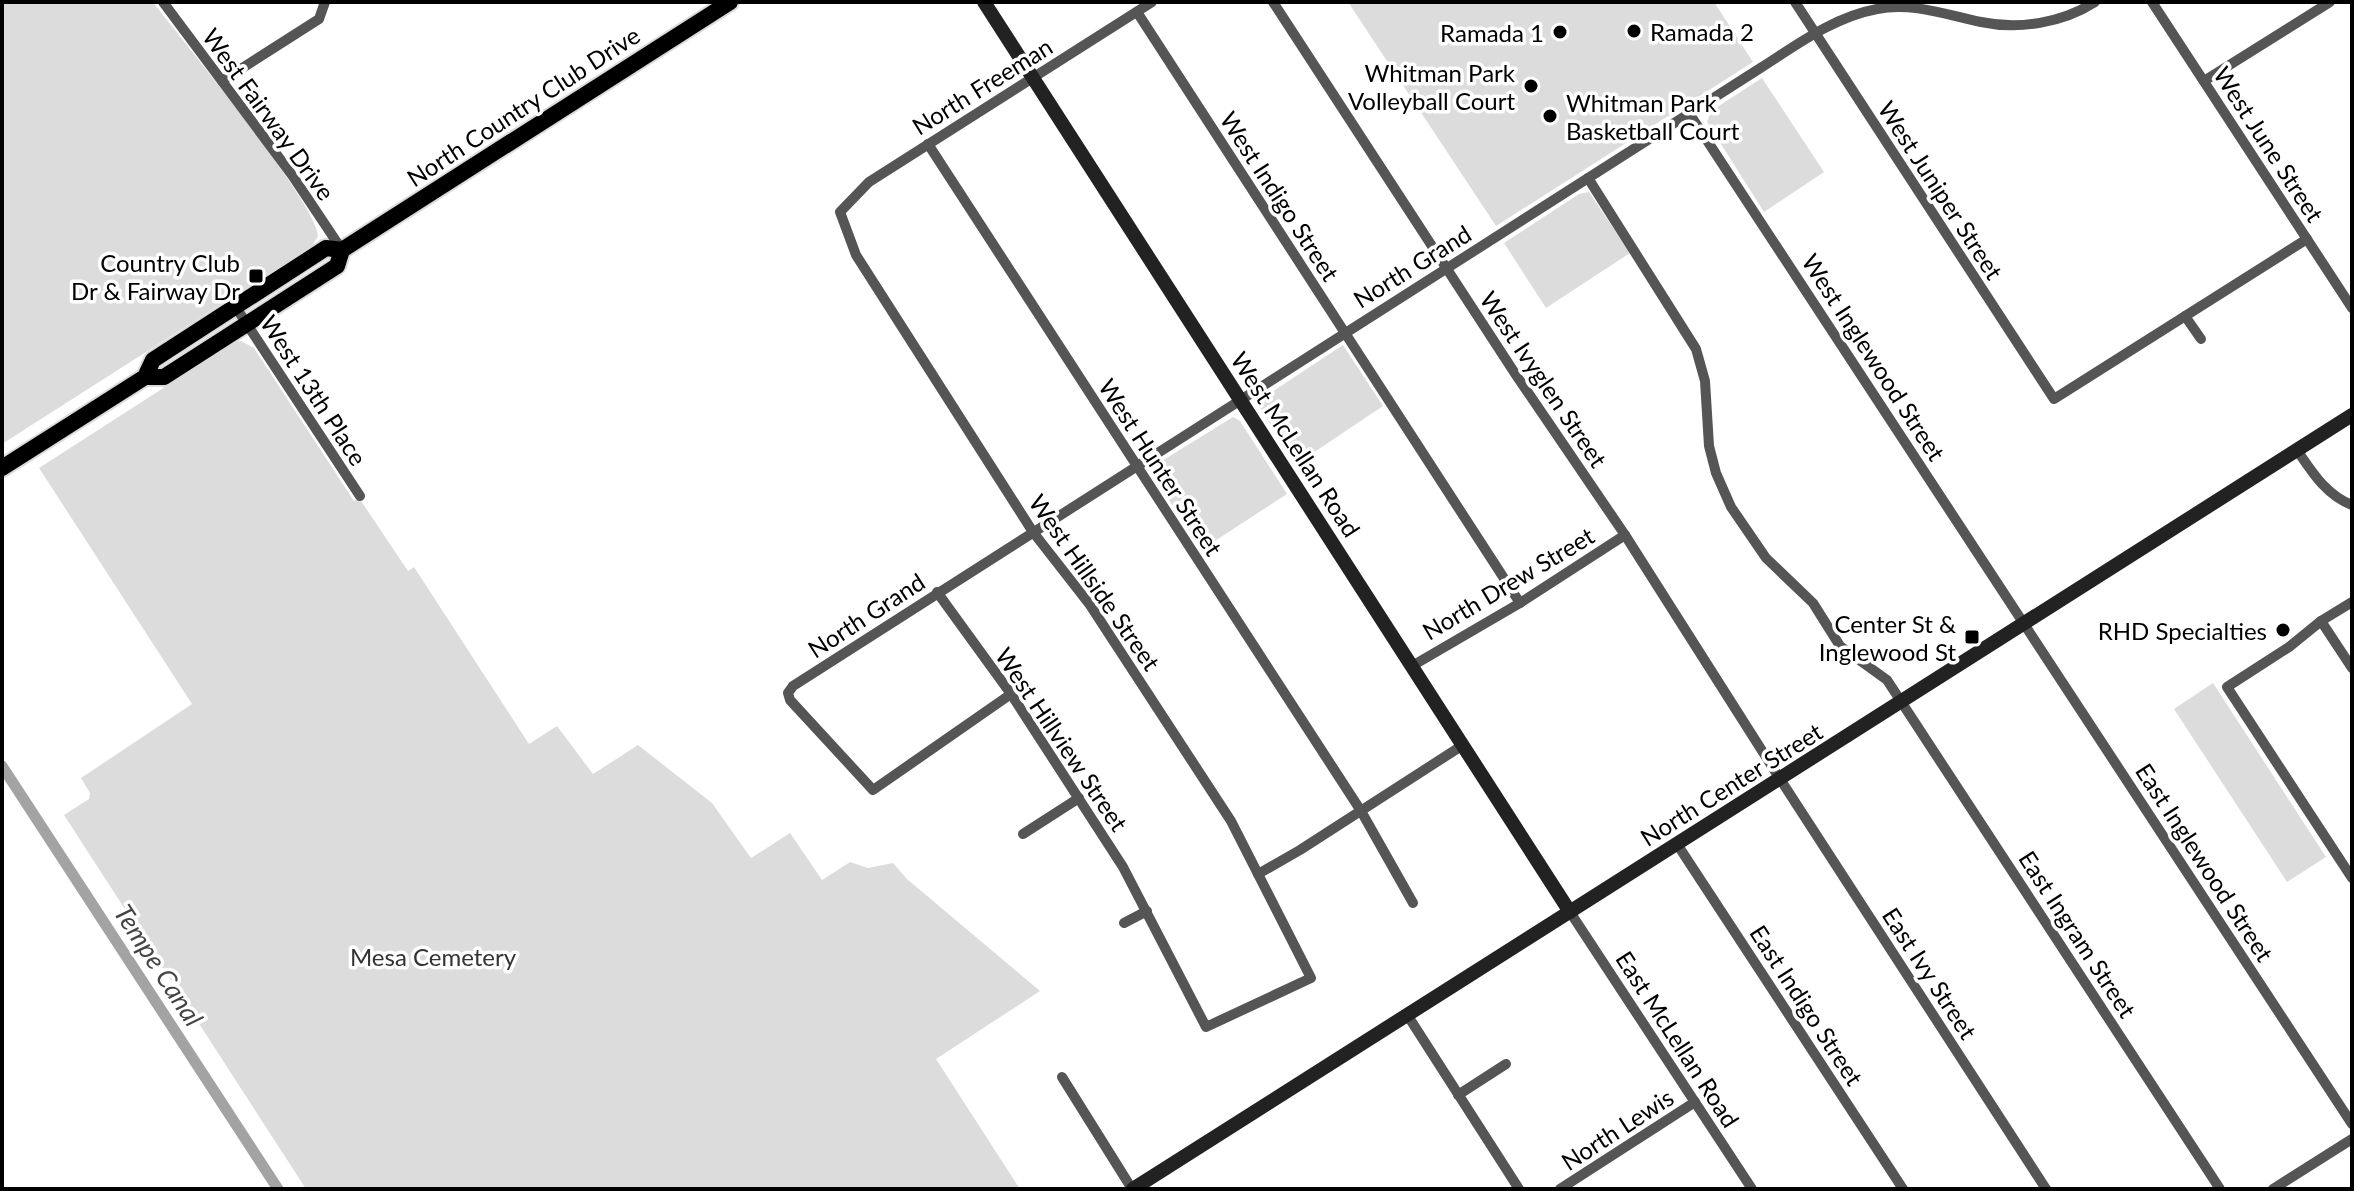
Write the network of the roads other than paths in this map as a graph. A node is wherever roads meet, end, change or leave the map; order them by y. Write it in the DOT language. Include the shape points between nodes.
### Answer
graph roads {
  1 [pos="163,2"];
  2 [pos="325,2"];
  3 [pos="730,2"];
  4 [pos="984,2"];
  5 [pos="1152,2"];
  6 [pos="1273,2"];
  7 [pos="1795,2"];
  8 [pos="2095,2"];
  9 [pos="2152,2"];
  10 [pos="2330,2"];
  11 [pos="1944,8"];
  12 [pos="1137,12"];
  13 [pos="1816,33"];
  14 [pos="1033,77"];
  15 [pos="222,81"];
  16 [pos="2204,81"];
  17 [pos="1689,113"];
  18 [pos="928,144"];
  19 [pos="1588,178"];
  20 [pos="840,212"];
  21 [pos="2307,239"];
  22 [pos="342,250"];
  23 [pos="1446,268"];
  24 [pos="235,306"];
  25 [pos="2352,308"];
  26 [pos="2185,316"];
  27 [pos="247,324"];
  28 [pos="1345,332"];
  29 [pos="2201,339"];
  30 [pos="145,377"];
  31 [pos="1241,398"];
  32 [pos="2352,415"];
  33 [pos="2297,450"];
  34 [pos="1136,466"];
  35 [pos="2,468"];
  36 [pos="360,496"];
  37 [pos="2352,505"];
  38 [pos="1033,532"];
  39 [pos="1625,535"];
  40 [pos="937,592"];
  41 [pos="2352,602"];
  42 [pos="1520,603"];
  43 [pos="2321,621"];
  44 [pos="2025,623"];
  45 [pos="1412,666"];
  46 [pos="2352,668"];
  47 [pos="1011,694"];
  48 [pos="1902,702"];
  49 [pos="1463,745"];
  50 [pos="1780,779"];
  51 [pos="1079,798"];
  52 [pos="1361,811"];
  53 [pos="1023,834"];
  54 [pos="1677,844"];
  55 [pos="1258,874"];
  56 [pos="2352,878"];
  57 [pos="1413,903"];
  58 [pos="1147,911"];
  59 [pos="1570,912"];
  60 [pos="1124,923"];
  61 [pos="1408,1016"];
  62 [pos="1206,1027"];
  63 [pos="1506,1064"];
  64 [pos="1062,1077"];
  65 [pos="1458,1095"];
  66 [pos="1695,1102"];
  67 [pos="2352,1124"];
  68 [pos="2352,1139"];
  69 [pos="1133,1189"];
  70 [pos="1519,1189"];
  71 [pos="1560,1189"];
  72 [pos="1752,1189"];
  73 [pos="1903,1189"];
  74 [pos="2046,1189"];
  75 [pos="2220,1189"];
  76 [pos="2273,1189"];
  1 -- 15 [label="street, West Fairway Drive"];
  2 -- 15 [label="street" via="319,19"];
  3 -- 22 [label="main road, North Country Club Drive"];
  4 -- 14 [label="street, West McLellan Road"];
  5 -- 12 [label="street, North Freeman"];
  6 -- 23 [label="street, West Ivyglen Street"];
  7 -- 13 [label="street, West Juniper Street"];
  8 -- 11 [label="street, North Grand" via="2063,17 2014,25 1983,23"];
  9 -- 16 [label="street, West June Street"];
  10 -- 16 [label="street"];
  11 -- 13 [label="street, North Grand" via="1879,8"];
  12 -- 14 [label="street, North Freeman"];
  12 -- 28 [label="street, West Indigo Street"];
  13 -- 17 [label="street, North Grand"];
  13 -- 26 [label="street, West Juniper Street" via="2054,399"];
  14 -- 18 [label="street, North Freeman"];
  14 -- 31 [label="street, West McLellan Road"];
  15 -- 22 [label="street, West Fairway Drive"];
  16 -- 21 [label="street, West June Street"];
  17 -- 19 [label="street, North Grand"];
  17 -- 44 [label="street, West Inglewood Street"];
  18 -- 20 [label="street, North Freeman" via="869,182"];
  18 -- 34 [label="street, West Hunter Street"];
  19 -- 23 [label="street, North Grand"];
  19 -- 48 [label="street, East Ingram Street" via="1696,349 1705,381 1709,446 1731,507 1775,569 1813,603 1840,646 1887,680"];
  20 -- 38 [label="street, West Hillside Street" via="856,255"];
  21 -- 25 [label="street, West June Street"];
  21 -- 26 [label="street"];
  22 -- 24 [label="main road, North Country Club Drive" via="326,248"];
  22 -- 27 [label="main road, North Country Club Drive" via="337,266"];
  23 -- 28 [label="street, North Grand"];
  23 -- 39 [label="street, West Ivyglen Street"];
  24 -- 27 [label="street, West 13th Place"];
  24 -- 30 [label="main road, North Country Club Drive" via="153,360"];
  26 -- 29 [label="street"];
  27 -- 30 [label="main road, North Country Club Drive" via="164,377"];
  27 -- 36 [label="street, West 13th Place"];
  28 -- 31 [label="street, North Grand"];
  28 -- 42 [label="street, West Indigo Street"];
  30 -- 35 [label="main road, North Country Club Drive"];
  31 -- 34 [label="street, North Grand"];
  31 -- 45 [label="street, West McLellan Road"];
  32 -- 33 [label="street, North Center Street"];
  33 -- 37 [label="street" via="2320,482"];
  33 -- 44 [label="street, North Center Street"];
  34 -- 38 [label="street, North Grand"];
  34 -- 52 [label="street, West Hunter Street"];
  38 -- 40 [label="street, North Grand"];
  38 -- 55 [label="street, West Hillside Street" via="1099,618 1231,821"];
  39 -- 42 [label="street, North Drew Street"];
  39 -- 50 [label="street, West Ivyglen Street"];
  40 -- 47 [label="street, West Hillview Street"];
  40 -- 47 [label="street, North Grand" via="793,686 790,700 873,790"];
  41 -- 43 [label="street"];
  42 -- 45 [label="street, North Drew Street"];
  43 -- 46 [label="street"];
  43 -- 56 [label="street" via="2227,687"];
  44 -- 48 [label="street, North Center Street"];
  44 -- 67 [label="street, East Inglewood Street"];
  45 -- 49 [label="street, West McLellan Road"];
  47 -- 51 [label="street, West Hillview Street"];
  48 -- 50 [label="street, North Center Street"];
  48 -- 75 [label="street, East Ingram Street"];
  49 -- 52 [label="street"];
  49 -- 59 [label="street, West McLellan Road"];
  50 -- 54 [label="street, North Center Street"];
  50 -- 74 [label="street, East Ivy Street"];
  51 -- 53 [label="street"];
  51 -- 58 [label="street, West Hillview Street"];
  52 -- 55 [label="street"];
  52 -- 57 [label="street, West Hunter Street"];
  54 -- 59 [label="street, North Center Street"];
  54 -- 73 [label="street, East Indigo Street"];
  55 -- 62 [label="street, West Hillside Street" via="1311,978"];
  58 -- 60 [label="street"];
  58 -- 62 [label="street, West Hillview Street"];
  59 -- 61 [label="street, North Center Street"];
  59 -- 66 [label="street, East McLellan Road"];
  61 -- 65 [label="street"];
  61 -- 69 [label="street, North Center Street"];
  63 -- 65 [label="street"];
  64 -- 69 [label="street"];
  65 -- 70 [label="street"];
  66 -- 71 [label="street, North Lewis"];
  66 -- 72 [label="street, East McLellan Road"];
  68 -- 76 [label="street"];
}
